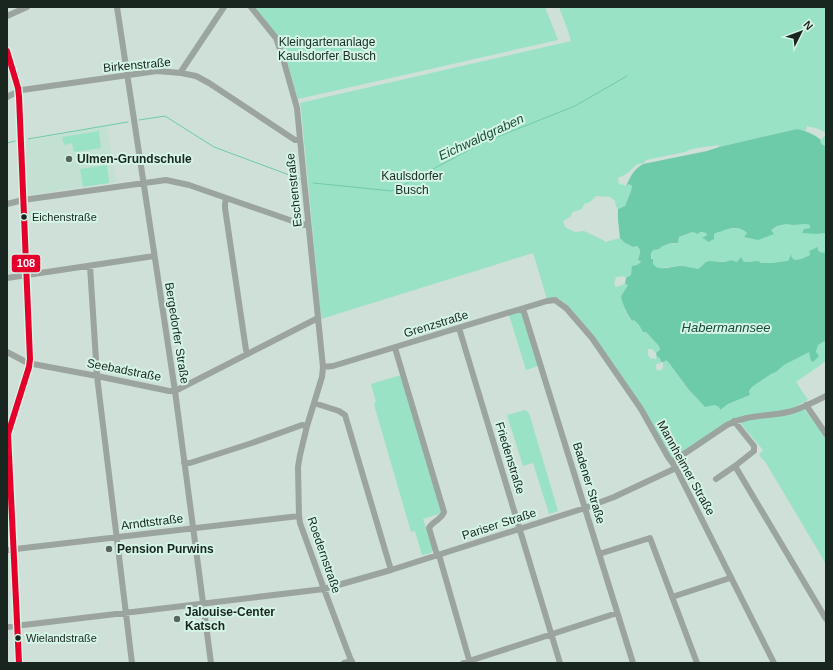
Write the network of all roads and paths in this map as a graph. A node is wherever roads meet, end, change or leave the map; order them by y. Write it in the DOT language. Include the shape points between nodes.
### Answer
graph roads {
  1 [pos="27,7"];
  2 [pos="117,7"];
  3 [pos="224,7"];
  4 [pos="252,7"];
  5 [pos="7,16"];
  6 [pos="7,51"];
  7 [pos="182,73"];
  8 [pos="127,75"];
  9 [pos="19,91"];
  10 [pos="7,97"];
  11 [pos="300,139"];
  12 [pos="143,183"];
  13 [pos="226,198"];
  14 [pos="23,200"];
  15 [pos="7,204"];
  16 [pos="308,223"];
  17 [pos="154,256"];
  18 [pos="90,266"];
  19 [pos="27,274"];
  20 [pos="7,278"];
  21 [pos="555,300"];
  22 [pos="524,309"];
  23 [pos="318,318"];
  24 [pos="459,328"];
  25 [pos="395,348"];
  26 [pos="7,352"];
  27 [pos="248,354"];
  28 [pos="30,363"];
  29 [pos="323,367"];
  30 [pos="97,376"];
  31 [pos="320,382"];
  32 [pos="175,391"];
  33 [pos="826,396"];
  34 [pos="314,403"];
  35 [pos="806,405"];
  36 [pos="734,421"];
  37 [pos="307,426"];
  38 [pos="8,433"];
  39 [pos="826,434"];
  40 [pos="184,463"];
  41 [pos="674,465"];
  42 [pos="735,466"];
  43 [pos="716,479"];
  44 [pos="585,508"];
  45 [pos="299,516"];
  46 [pos="193,528"];
  47 [pos="520,528"];
  48 [pos="117,537"];
  49 [pos="10,550"];
  50 [pos="599,554"];
  51 [pos="438,555"];
  52 [pos="391,570"];
  53 [pos="731,577"];
  54 [pos="324,588"];
  55 [pos="672,597"];
  56 [pos="203,603"];
  57 [pos="126,612"];
  58 [pos="617,613"];
  59 [pos="826,619"];
  60 [pos="17,625"];
  61 [pos="7,627"];
  62 [pos="552,634"];
  63 [pos="352,662"];
  64 [pos="468,662"];
  65 [pos="19,663"];
  66 [pos="132,663"];
  67 [pos="211,663"];
  68 [pos="344,663"];
  69 [pos="560,663"];
  70 [pos="633,663"];
  71 [pos="697,663"];
  72 [pos="774,663"];
  1 -- 5 [label="street"];
  2 -- 8 [label="street, Bergedorfer Straße"];
  3 -- 7 [label="street"];
  4 -- 11 [label="street, Eschenstraße" via="276,38 279,46 297,108"];
  6 -- 9 [label="street"];
  7 -- 8 [label="street, Birkenstraße"];
  7 -- 11 [label="street, Birkenstraße" via="209,82 295,140"];
  8 -- 9 [label="street, Birkenstraße"];
  8 -- 12 [label="street, Bergedorfer Straße"];
  9 -- 10 [label="street, Birkenstraße"];
  9 -- 14 [label="street"];
  11 -- 16 [label="street, Eschenstraße"];
  12 -- 13 [label="street" via="171,180"];
  12 -- 14 [label="street"];
  12 -- 17 [label="street, Bergedorfer Straße"];
  13 -- 16 [label="street" via="304,224"];
  13 -- 27 [label="street" via="224,204"];
  14 -- 15 [label="street"];
  14 -- 19 [label="street"];
  16 -- 23 [label="street, Eschenstraße"];
  17 -- 18 [label="street"];
  17 -- 32 [label="street, Bergedorfer Straße"];
  18 -- 19 [label="street"];
  18 -- 30 [label="street"];
  19 -- 20 [label="street"];
  19 -- 28 [label="street"];
  21 -- 22 [label="street, Grenzstraße"];
  21 -- 41 [label="street, Mannheimer Straße" via="566,308 592,338 641,409"];
  22 -- 24 [label="street, Grenzstraße"];
  22 -- 44 [label="street, Badener Straße"];
  23 -- 27 [label="street, Seebadstraße"];
  23 -- 29 [label="street, Eschenstraße"];
  24 -- 25 [label="street, Grenzstraße"];
  24 -- 47 [label="street, Friedenstraße"];
  25 -- 29 [label="street, Grenzstraße"];
  25 -- 51 [label="street" via="444,512 429,528"];
  26 -- 28 [label="street, Seebadstraße"];
  27 -- 32 [label="street, Seebadstraße"];
  28 -- 30 [label="street, Seebadstraße"];
  28 -- 38 [label="street"];
  29 -- 31 [label="street, Eschenstraße"];
  30 -- 32 [label="street, Seebadstraße"];
  30 -- 48 [label="street"];
  31 -- 34 [label="street, Roedernstraße"];
  32 -- 40 [label="street, Bergedorfer Straße"];
  33 -- 35 [label="street, Pariser Straße"];
  34 -- 37 [label="street, Roedernstraße"];
  34 -- 52 [label="street" via="345,415"];
  35 -- 36 [label="street, Pariser Straße" via="790,412 752,416"];
  35 -- 39 [label="street"];
  36 -- 41 [label="street, Pariser Straße"];
  36 -- 42 [label="street" via="754,446 754,451"];
  37 -- 40 [label="street" via="302,425"];
  37 -- 45 [label="street, Roedernstraße" via="298,467"];
  38 -- 49 [label="street"];
  40 -- 46 [label="street, Bergedorfer Straße"];
  41 -- 44 [label="street, Pariser Straße" via="614,497"];
  41 -- 53 [label="street, Mannheimer Straße"];
  42 -- 43 [label="street"];
  42 -- 59 [label="street"];
  44 -- 47 [label="street, Pariser Straße"];
  44 -- 50 [label="street, Badener Straße"];
  45 -- 46 [label="street, Arndtstraße"];
  45 -- 54 [label="street, Roedernstraße"];
  46 -- 48 [label="street, Arndtstraße"];
  46 -- 56 [label="street, Bergedorfer Straße"];
  47 -- 51 [label="street, Pariser Straße"];
  47 -- 62 [label="street, Friedenstraße"];
  48 -- 49 [label="street, Arndtstraße"];
  48 -- 57 [label="street"];
  49 -- 60 [label="street"];
  50 -- 55 [label="street" via="650,538"];
  50 -- 58 [label="street, Badener Straße"];
  51 -- 52 [label="street, Pariser Straße"];
  51 -- 64 [label="street"];
  52 -- 54 [label="street, Pariser Straße"];
  53 -- 55 [label="street"];
  53 -- 72 [label="street, Mannheimer Straße"];
  54 -- 56 [label="street"];
  54 -- 63 [label="street, Roedernstraße"];
  55 -- 71 [label="street"];
  56 -- 57 [label="street"];
  56 -- 67 [label="street, Bergedorfer Straße"];
  57 -- 60 [label="street"];
  57 -- 66 [label="street"];
  58 -- 62 [label="street"];
  58 -- 70 [label="street, Badener Straße"];
  60 -- 61 [label="street"];
  60 -- 65 [label="street"];
  62 -- 64 [label="street"];
  62 -- 69 [label="street, Friedenstraße"];
  63 -- 68 [label="street"];
}
